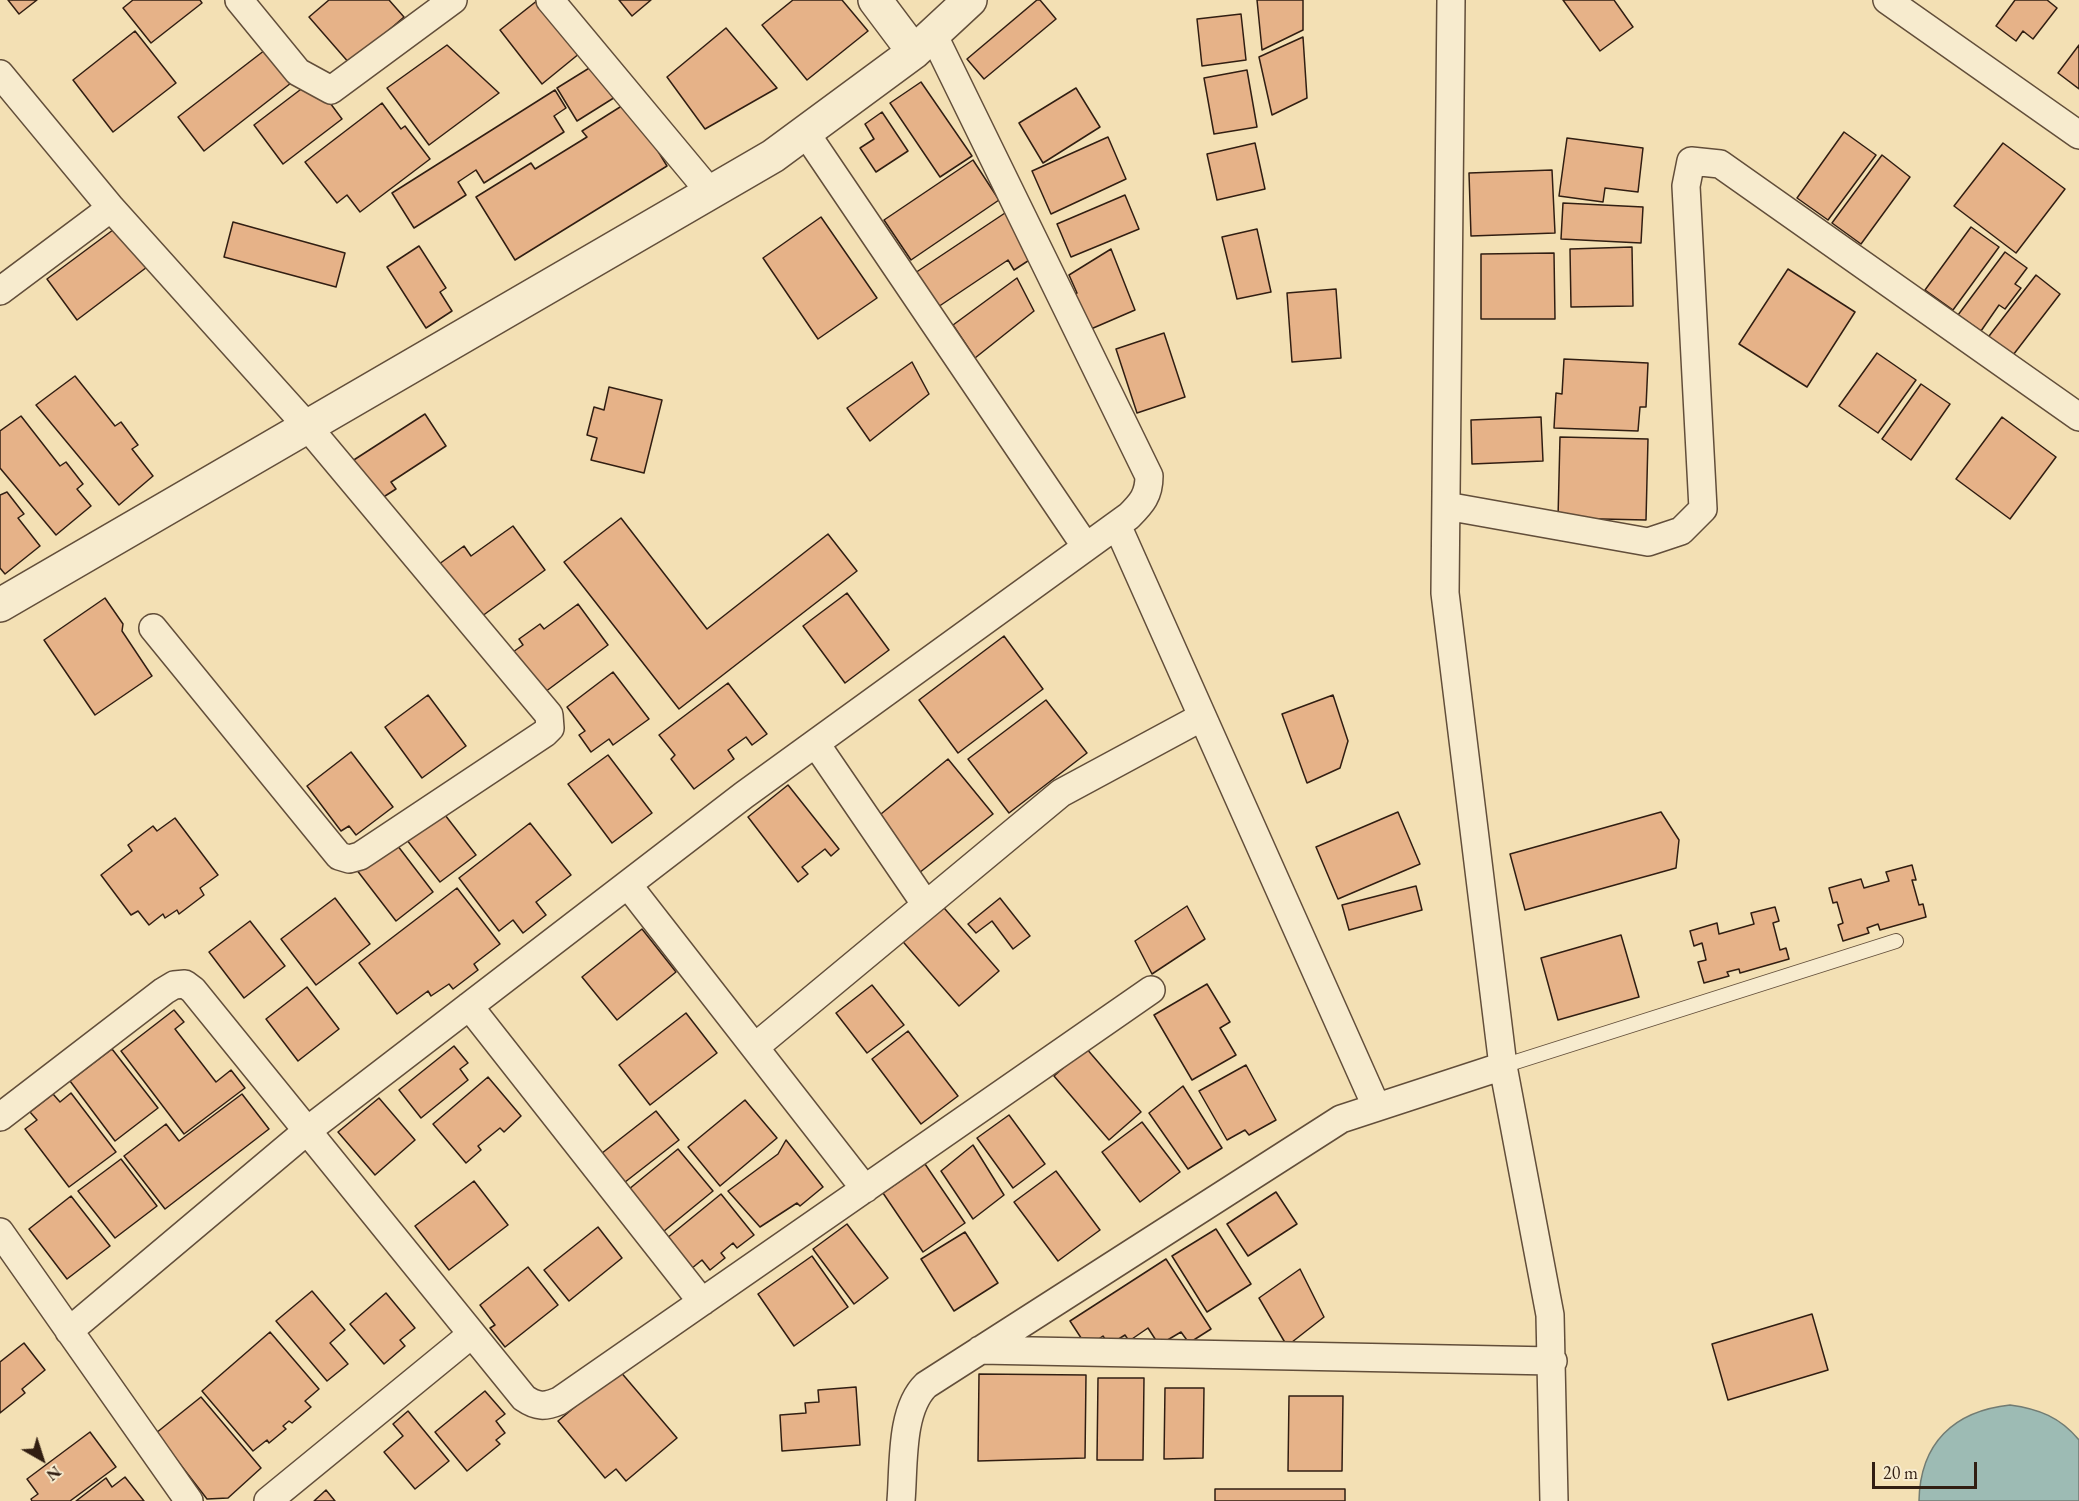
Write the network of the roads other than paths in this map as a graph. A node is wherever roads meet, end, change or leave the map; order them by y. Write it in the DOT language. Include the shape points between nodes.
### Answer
graph roads {
  1 [pos="239,0"];
  2 [pos="453,0"];
  3 [pos="550,0"];
  4 [pos="875,0"];
  5 [pos="970,0"];
  6 [pos="1451,0"];
  7 [pos="1887,0"];
  8 [pos="923,43"];
  9 [pos="0,74"];
  10 [pos="805,132"];
  11 [pos="2079,135"];
  12 [pos="710,192"];
  13 [pos="111,208"];
  14 [pos="0,291"];
  15 [pos="2079,417"];
  16 [pos="308,426"];
  17 [pos="1446,506"];
  18 [pos="1117,525"];
  19 [pos="1086,548"];
  20 [pos="0,605"];
  21 [pos="153,628"];
  22 [pos="1202,717"];
  23 [pos="816,744"];
  24 [pos="628,885"];
  25 [pos="926,905"];
  26 [pos="1896,941"];
  27 [pos="1151,990"];
  28 [pos="469,1006"];
  29 [pos="755,1047"];
  30 [pos="1503,1066"];
  31 [pos="1376,1106"];
  32 [pos="0,1117"];
  33 [pos="308,1130"];
  34 [pos="865,1188"];
  35 [pos="0,1233"];
  36 [pos="702,1302"];
  37 [pos="69,1331"];
  38 [pos="472,1334"];
  39 [pos="980,1350"];
  40 [pos="1553,1361"];
  41 [pos="189,1501"];
  42 [pos="268,1501"];
  43 [pos="901,1501"];
  44 [pos="1554,1501"];
  1 -- 2 [label="street" via="298,72 331,90"];
  3 -- 12 [label="street"];
  4 -- 8 [label="street"];
  5 -- 8 [label="street"];
  6 -- 17 [label="street"];
  7 -- 11 [label="street"];
  8 -- 10 [label="street"];
  8 -- 18 [label="street" via="1149,476 1149,491 1141,504"];
  9 -- 13 [label="street"];
  10 -- 12 [label="street"];
  10 -- 19 [label="street"];
  12 -- 16 [label="street"];
  13 -- 14 [label="street"];
  13 -- 16 [label="street"];
  15 -- 17 [label="street" via="1720,164 1691,161 1686,186 1703,508 1681,531 1648,542"];
  16 -- 20 [label="street"];
  16 -- 21 [label="street" via="549,715 550,728 360,856 349,859 339,856"];
  17 -- 30 [label="street" via="1447,613"];
  18 -- 19 [label="street"];
  18 -- 22 [label="street"];
  19 -- 23 [label="street"];
  22 -- 25 [label="street" via="1061,793"];
  22 -- 31 [label="street"];
  23 -- 24 [label="street"];
  23 -- 25 [label="street"];
  24 -- 28 [label="street"];
  24 -- 29 [label="street"];
  25 -- 29 [label="street"];
  26 -- 30 [label="lane"];
  27 -- 34 [label="street"];
  28 -- 33 [label="street"];
  28 -- 36 [label="street"];
  29 -- 34 [label="street"];
  30 -- 31 [label="street"];
  30 -- 40 [label="street" via="1550,1315"];
  31 -- 39 [label="street" via="1324,1128"];
  32 -- 33 [label="street" via="164,990 185,984"];
  33 -- 37 [label="street"];
  33 -- 38 [label="street"];
  34 -- 36 [label="street"];
  35 -- 37 [label="street"];
  36 -- 38 [label="street" via="546,1407 524,1398"];
  37 -- 41 [label="street"];
  38 -- 42 [label="street"];
  39 -- 40 [label="street"];
  39 -- 43 [label="street" via="926,1384 911,1403"];
  40 -- 44 [label="street"];
}
